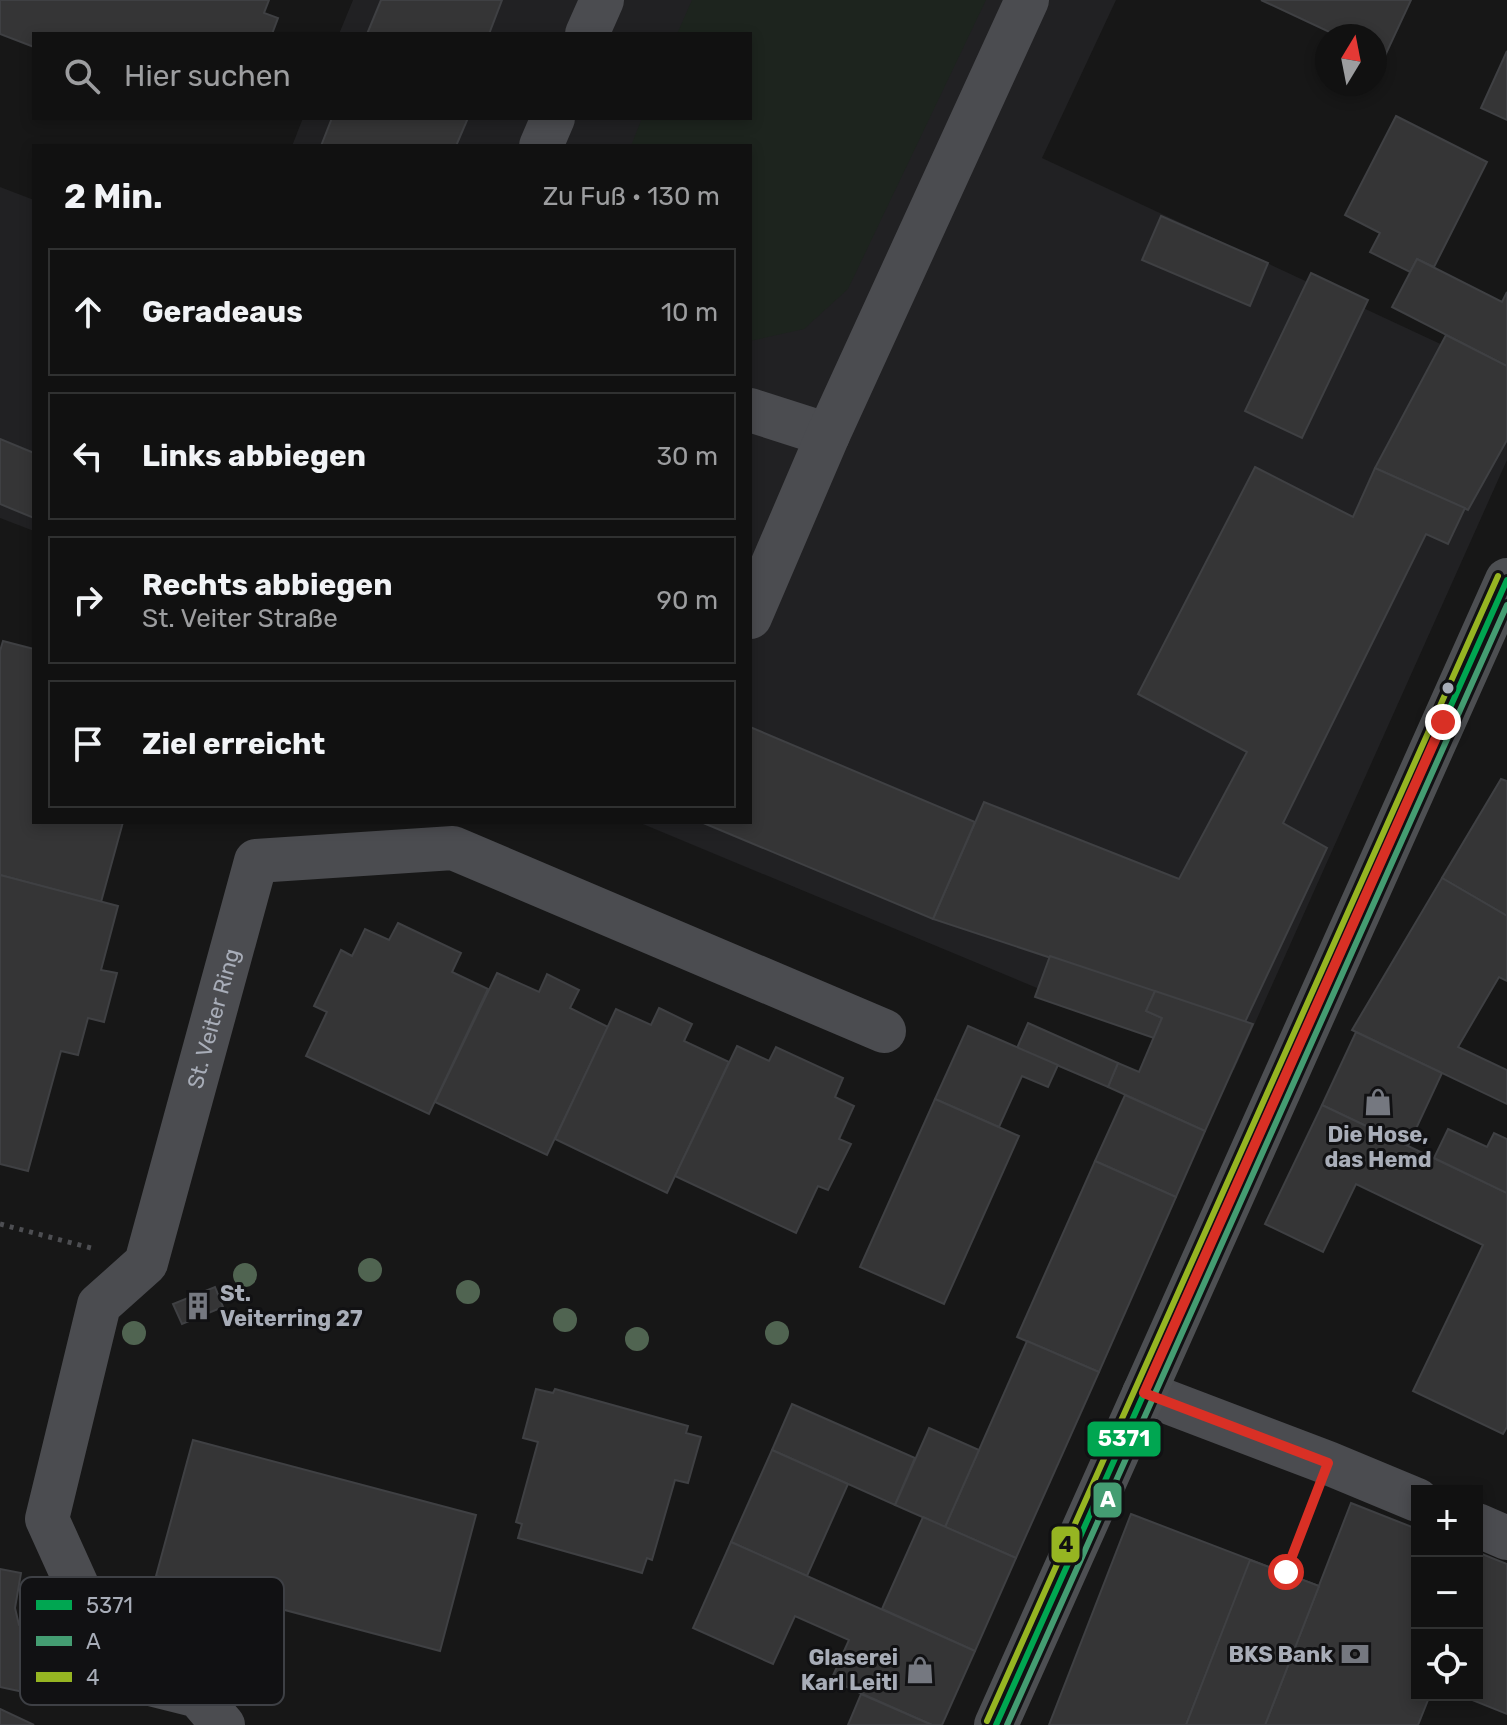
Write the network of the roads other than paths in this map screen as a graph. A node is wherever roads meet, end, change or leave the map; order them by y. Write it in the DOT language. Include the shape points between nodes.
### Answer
graph roads {
  1 [pos="602,0"];
  2 [pos="1027,0"];
  3 [pos="588,32"];
  4 [pos="552,120"];
  5 [pos="542,144"];
  6 [pos="752,411"];
  7 [pos="828,435"];
  8 [pos="1507,580"];
  9 [pos="752,612"];
  10 [pos="884,1031"];
  11 [pos="1144,1393"];
  12 [pos="1411,1498"];
  13 [pos="1483,1528"];
  14 [pos="1507,1538"];
  15 [pos="73,1577"];
  16 [pos="206,1705"];
  17 [pos="223,1725"];
  18 [pos="996,1725"];
  1 -- 3 [label="street"];
  2 -- 7 [label="street"];
  4 -- 5 [label="street"];
  6 -- 7 [label="street"];
  7 -- 9 [label="street"];
  8 -- 11 [label="main road"];
  10 -- 15 [label="street, St. Veiter Ring" via="453,848 256,861 146,1263 99,1305 47,1519"];
  11 -- 12 [label="street"];
  11 -- 18 [label="main road"];
  13 -- 14 [label="street"];
  16 -- 17 [label="street, St. Veiter Ring"];
}
